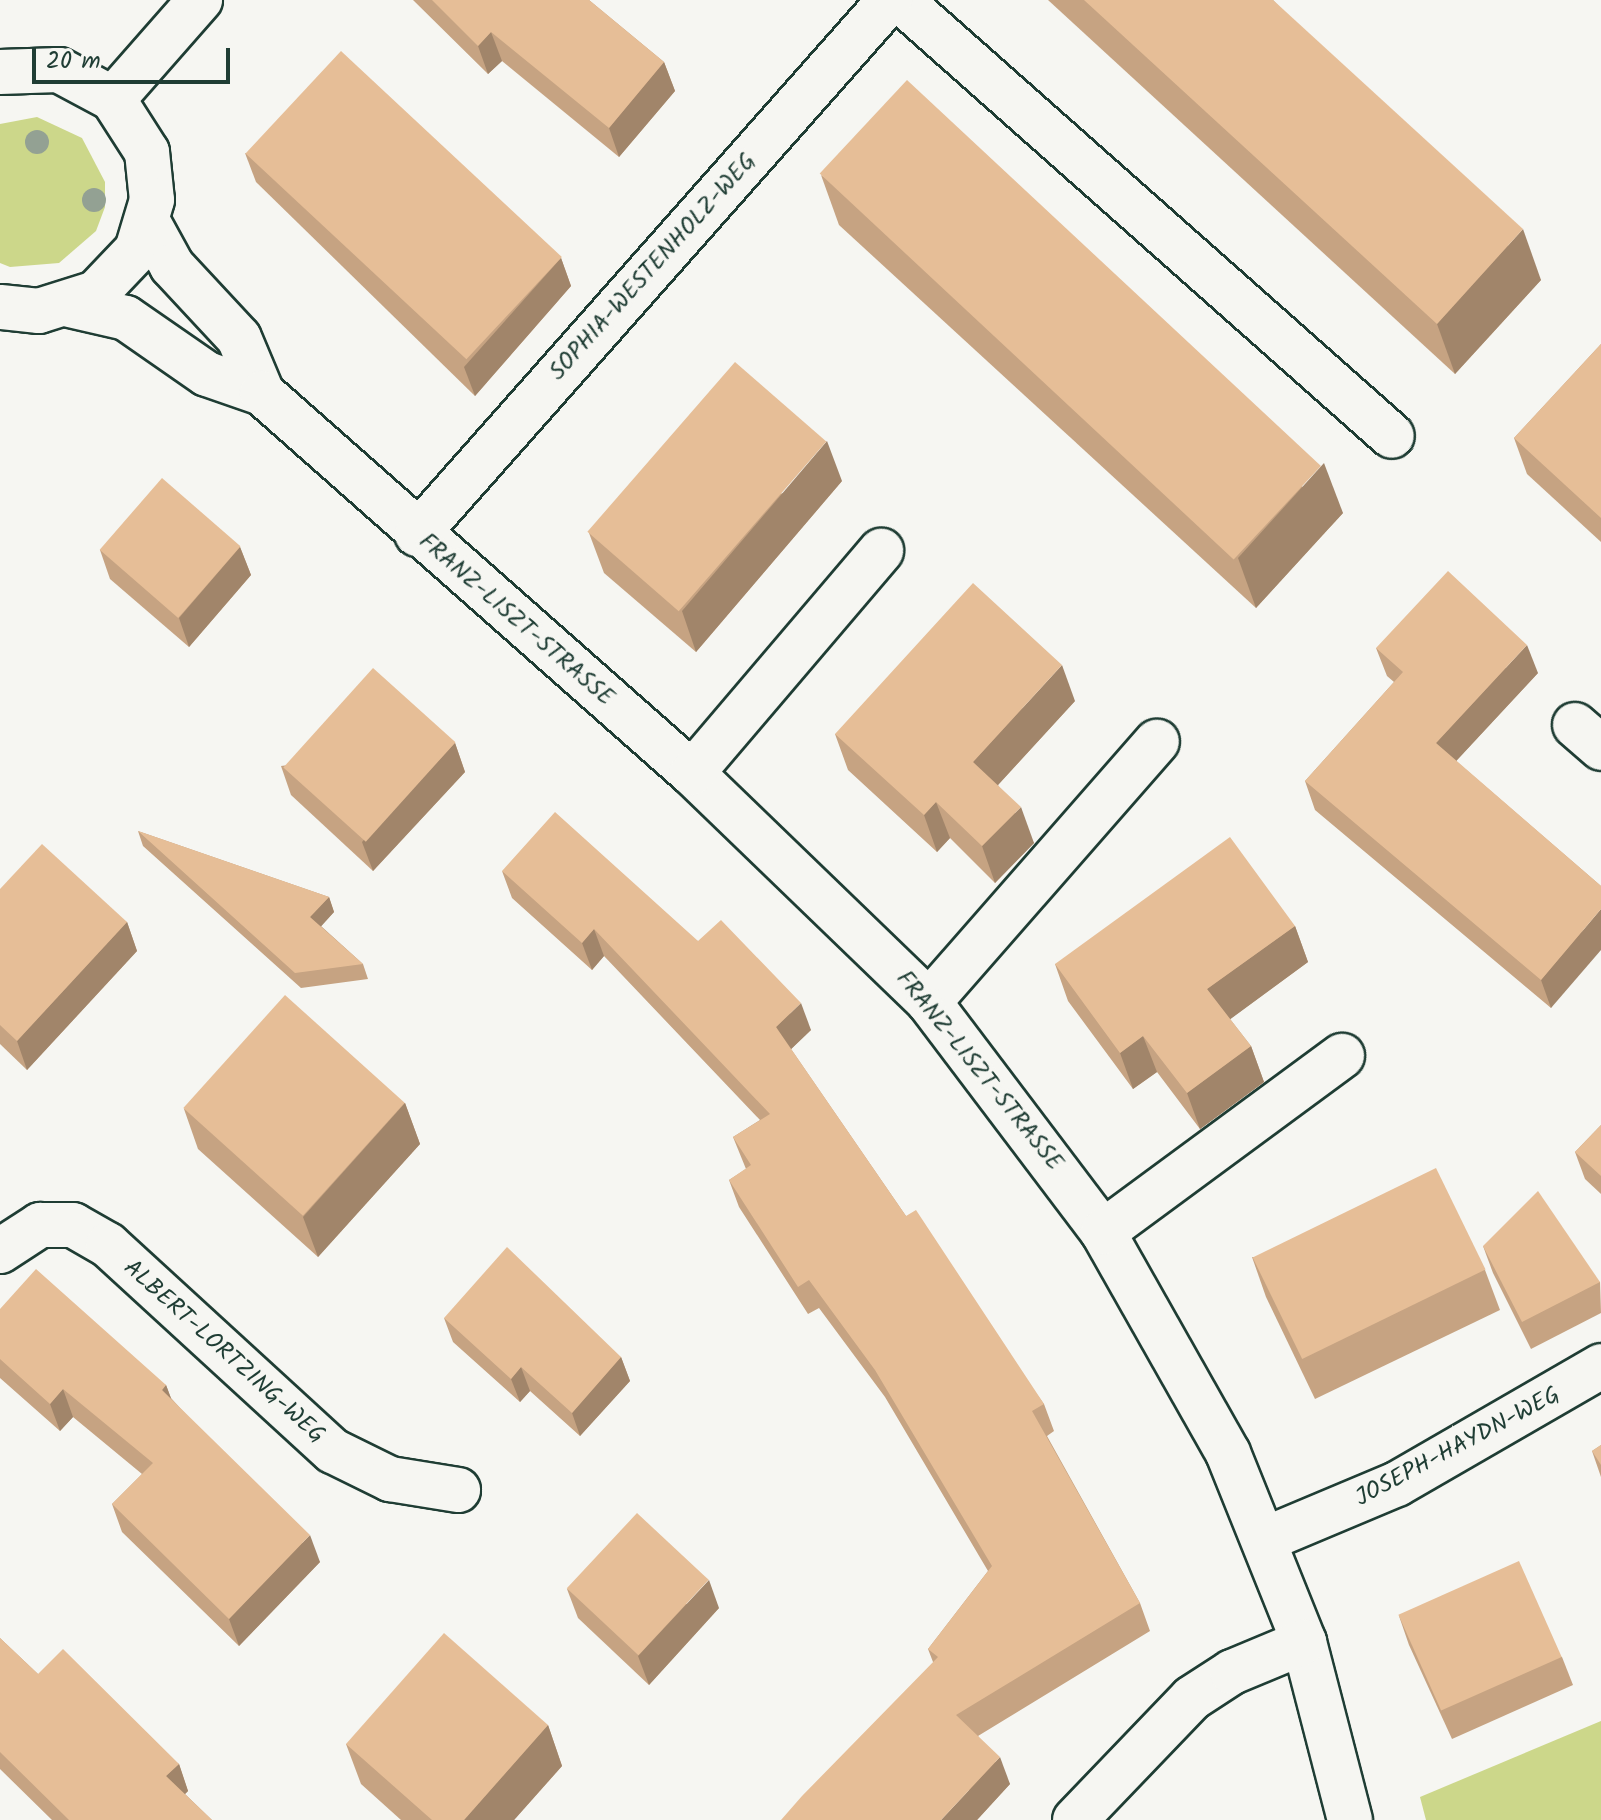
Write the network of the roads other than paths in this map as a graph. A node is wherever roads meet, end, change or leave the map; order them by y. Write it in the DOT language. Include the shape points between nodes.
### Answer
graph roads {
  1 [pos="200,0"];
  2 [pos="890,0"];
  3 [pos="900,0"];
  4 [pos="0,72"];
  5 [pos="113,99"];
  6 [pos="148,222"];
  7 [pos="70,305"];
  8 [pos="0,307"];
  9 [pos="262,393"];
  10 [pos="1392,436"];
  11 [pos="417,534"];
  12 [pos="881,551"];
  13 [pos="1157,742"];
  14 [pos="692,773"];
  15 [pos="929,1002"];
  16 [pos="1342,1056"];
  17 [pos="1103,1232"];
  18 [pos="0,1251"];
  19 [pos="1601,1366"];
  20 [pos="458,1490"];
  21 [pos="1266,1539"];
  22 [pos="1304,1642"];
  23 [pos="1075,1820"];
  24 [pos="1350,1820"];
  1 -- 5 [label="street"];
  2 -- 11 [label="street, SOPHIA-WESTENHOLZ-WEG"];
  3 -- 10 [label="street"];
  4 -- 5 [label="street" via="59,70"];
  5 -- 6 [label="street" via="147,152"];
  6 -- 7 [label="street" via="123,269"];
  6 -- 9 [label="street, FRANZ-LISZT-STRASSE" via="172,266 239,338"];
  7 -- 8 [label="street, FRANZ-LISZT-STRASSE"];
  7 -- 9 [label="street, FRANZ-LISZT-STRASSE" via="126,318 207,374"];
  9 -- 11 [label="street, FRANZ-LISZT-STRASSE"];
  11 -- 14 [label="street, FRANZ-LISZT-STRASSE"];
  12 -- 14 [label="street"];
  13 -- 15 [label="street"];
  14 -- 15 [label="street, FRANZ-LISZT-STRASSE"];
  15 -- 17 [label="street, FRANZ-LISZT-STRASSE"];
  16 -- 17 [label="street"];
  17 -- 21 [label="street, FRANZ-LISZT-STRASSE" via="1228,1453"];
  18 -- 20 [label="street, ALBERT-LORTZING-WEG" via="40,1225 73,1225 108,1245 333,1451 390,1479"];
  19 -- 21 [label="street, JOSEPH-HAYDN-WEG" via="1560,1396 1397,1484"];
  21 -- 22 [label="street, FRANZ-LISZT-STRASSE"];
  22 -- 23 [label="street" via="1232,1672 1192,1698"];
  22 -- 24 [label="street, FRANZ-LISZT-STRASSE"];
}
